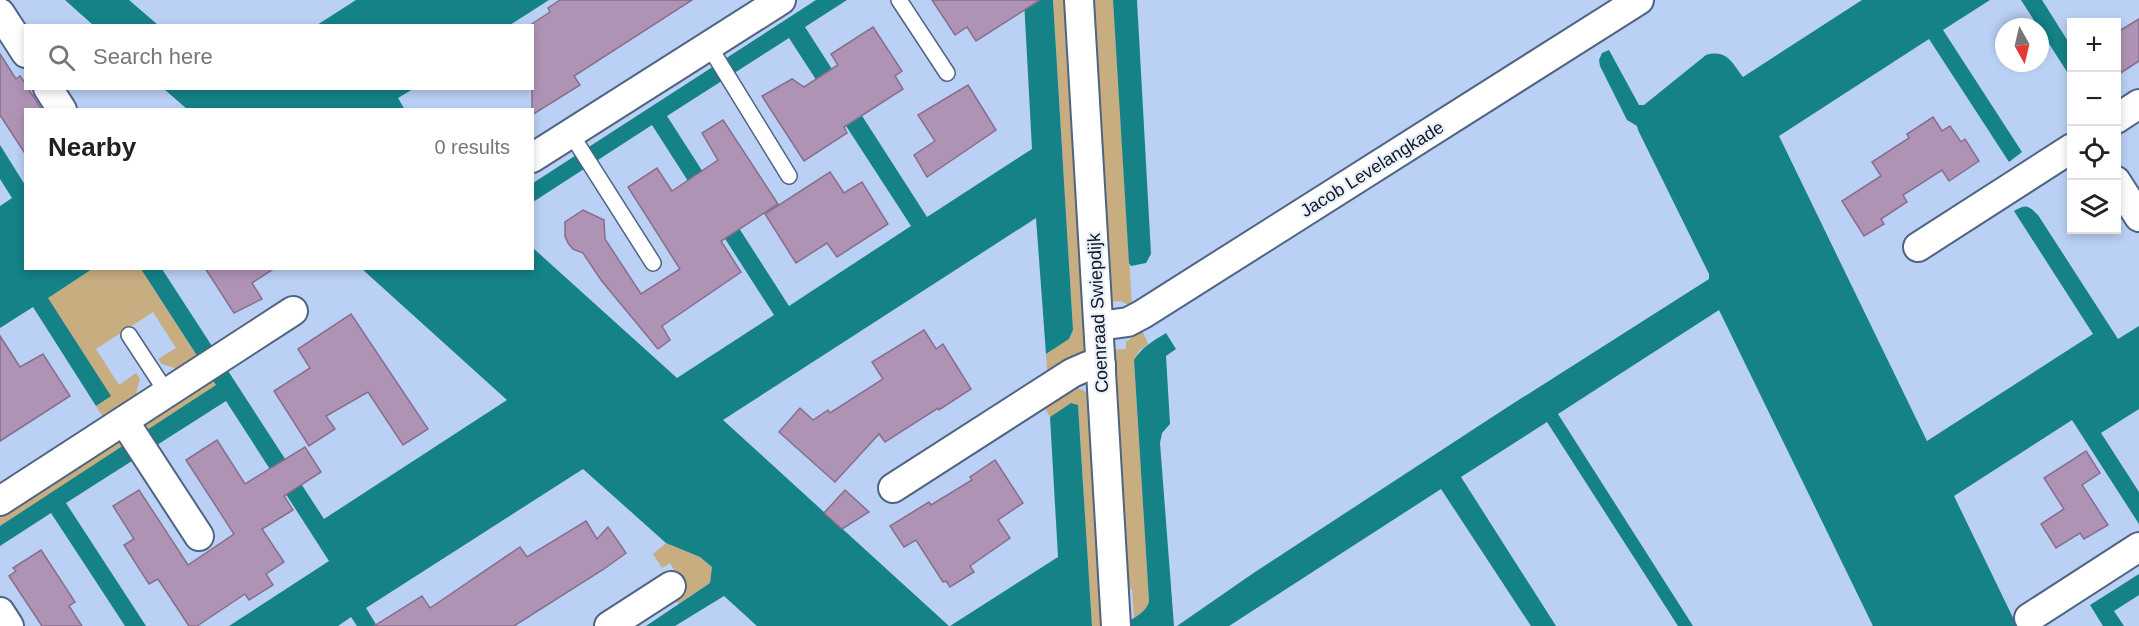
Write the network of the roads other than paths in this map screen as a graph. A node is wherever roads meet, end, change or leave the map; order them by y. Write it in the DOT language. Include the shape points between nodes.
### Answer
graph roads {
  1 [pos="781,0"];
  2 [pos="900,0"];
  3 [pos="1078,0"];
  4 [pos="1639,0"];
  5 [pos="712,51"];
  6 [pos="947,73"];
  7 [pos="49,90"];
  8 [pos="2139,104"];
  9 [pos="61,108"];
  10 [pos="2121,116"];
  11 [pos="573,138"];
  12 [pos="2067,151"];
  13 [pos="534,157"];
  14 [pos="789,176"];
  15 [pos="2121,189"];
  16 [pos="2139,217"];
  17 [pos="1918,247"];
  18 [pos="653,263"];
  19 [pos="293,311"];
  20 [pos="1099,326"];
  21 [pos="129,335"];
  22 [pos="1101,365"];
  23 [pos="167,393"];
  24 [pos="127,425"];
  25 [pos="892,488"];
  26 [pos="0,501"];
  27 [pos="200,536"];
  28 [pos="2139,547"];
  29 [pos="671,586"];
  30 [pos="0,612"];
  31 [pos="2029,618"];
  32 [pos="1116,622"];
  33 [pos="9,626"];
  34 [pos="609,626"];
  1 -- 5 [label="street"];
  2 -- 6 [label="lane"];
  3 -- 20 [label="street, Coenraad Swiepdijk"];
  4 -- 20 [label="street, Jacob Levelangkade" via="1143,314 1128,322"];
  5 -- 11 [label="street"];
  5 -- 14 [label="lane"];
  7 -- 9 [label="street"];
  8 -- 10 [label="street"];
  11 -- 13 [label="street"];
  11 -- 18 [label="lane"];
  12 -- 17 [label="street"];
  15 -- 16 [label="street"];
  19 -- 23 [label="street"];
  20 -- 22 [label="street, Coenraad Swiepdijk"];
  21 -- 23 [label="lane"];
  22 -- 25 [label="street" via="1072,373"];
  22 -- 32 [label="street, Coenraad Swiepdijk"];
  23 -- 24 [label="street"];
  24 -- 26 [label="street"];
  24 -- 27 [label="street"];
  28 -- 31 [label="street"];
  29 -- 34 [label="street"];
  30 -- 33 [label="street"];
}
